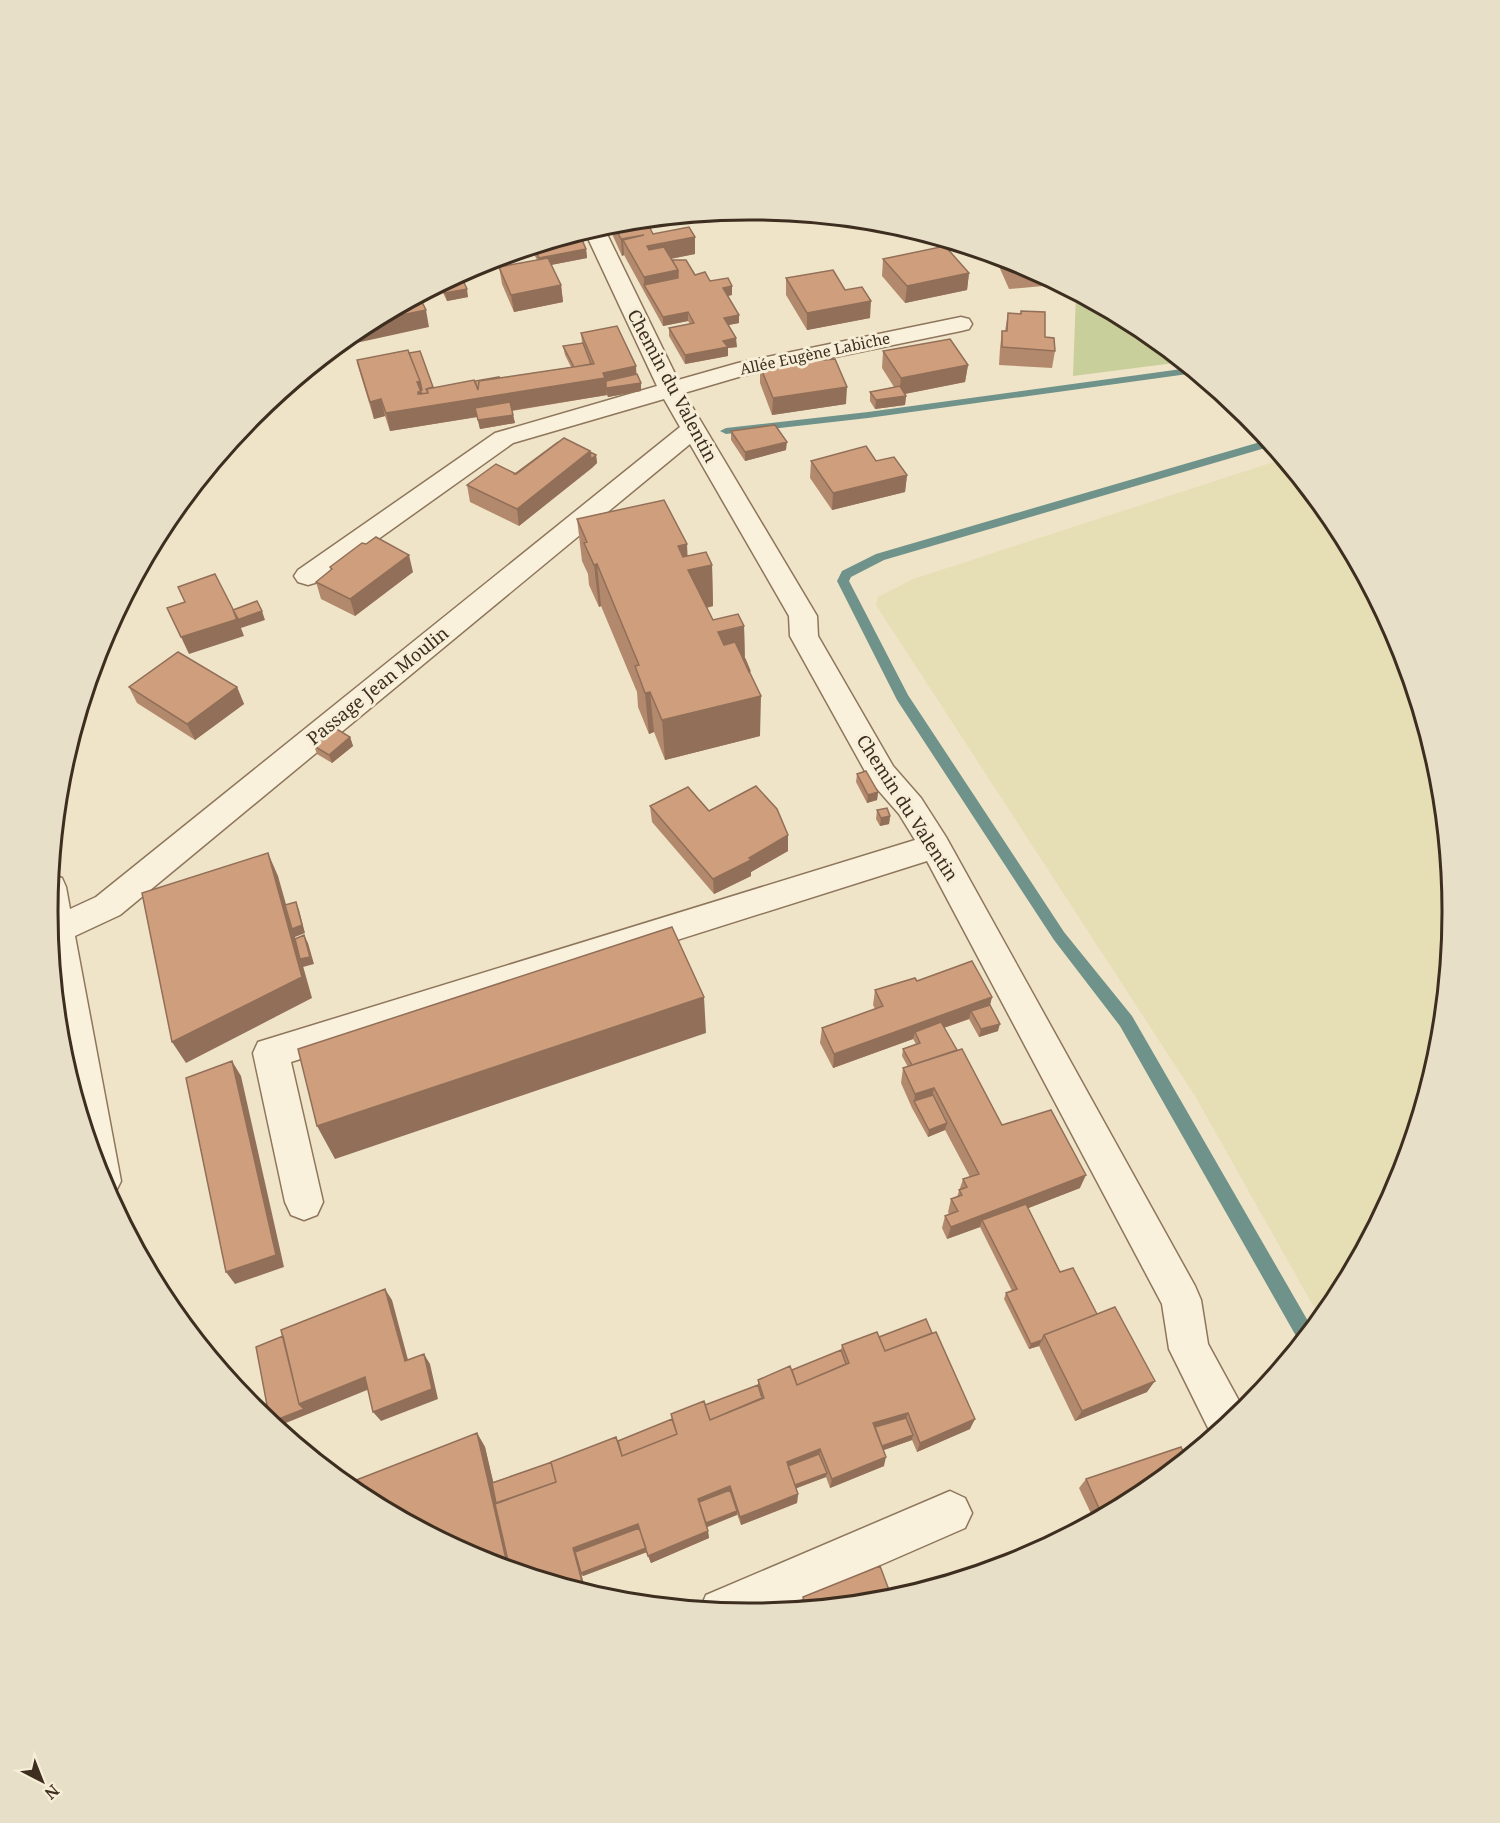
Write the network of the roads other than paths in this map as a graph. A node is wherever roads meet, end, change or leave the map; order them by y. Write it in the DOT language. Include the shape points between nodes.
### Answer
graph roads {
  1 [pos="598,237"];
  2 [pos="962,324"];
  3 [pos="671,391"];
  4 [pos="692,430"];
  5 [pos="308,576"];
  6 [pos="936,846"];
  7 [pos="59,929"];
  8 [pos="59,943"];
  9 [pos="91,1122"];
  10 [pos="304,1202"];
  11 [pos="1224,1414"];
  12 [pos="950,1513"];
  13 [pos="741,1603"];
  1 -- 3 [label="street, Chemin du Valentin"];
  2 -- 3 [label="street, Allée Eugène Labiche" via="738,370"];
  3 -- 4 [label="street, Chemin du Valentin"];
  3 -- 5 [label="street, Allée Eugène Labiche" via="504,438"];
  4 -- 6 [label="street, Chemin du Valentin" via="803,616 804,636 882,774 910,806"];
  4 -- 7 [label="street, Passage Jean Moulin" via="108,906"];
  6 -- 10 [label="street" via="271,1053"];
  6 -- 11 [label="street, Chemin du Valentin" via="1181,1300 1189,1348"];
  8 -- 9 [label="street"];
  12 -- 13 [label="street"];
}
